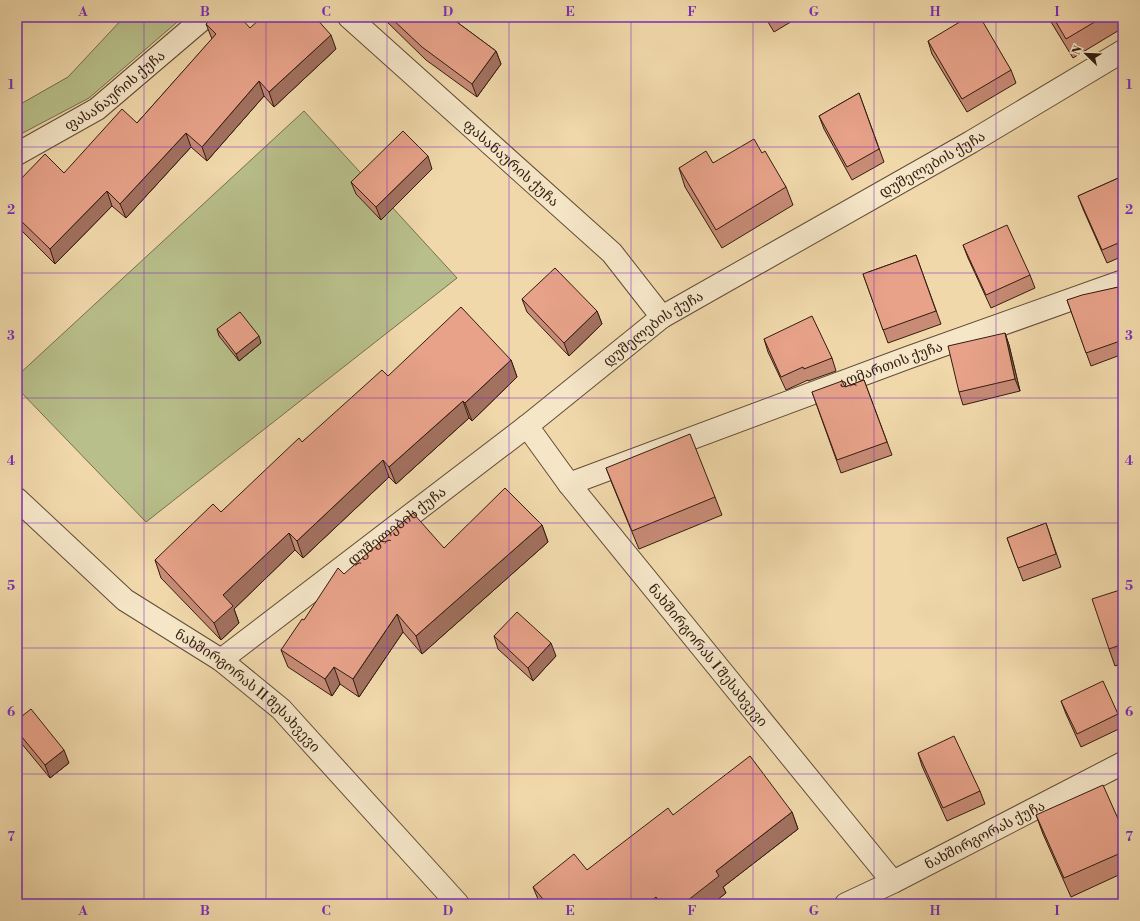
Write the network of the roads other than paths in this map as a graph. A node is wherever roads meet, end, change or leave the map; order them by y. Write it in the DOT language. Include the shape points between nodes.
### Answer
graph roads {
  1 [pos="205,17"];
  2 [pos="349,17"];
  3 [pos="1123,51"];
  4 [pos="17,154"];
  5 [pos="1123,281"];
  6 [pos="662,317"];
  7 [pos="527,426"];
  8 [pos="569,484"];
  9 [pos="17,499"];
  10 [pos="221,660"];
  11 [pos="1123,763"];
  12 [pos="893,882"];
  13 [pos="458,904"];
  14 [pos="846,904"];
  1 -- 4 [label="street, ფასანაურის ქუჩა" via="97,109"];
  2 -- 6 [label="street, ფასანაურის ქუჩა" via="612,253"];
  3 -- 6 [label="street, დუშელების ქუჩა" via="971,142"];
  5 -- 8 [label="street, აღმართის ქუჩა" via="799,397"];
  6 -- 7 [label="street, დუშელების ქუჩა"];
  7 -- 8 [label="street, ნახშირგორას I შესახვევი"];
  7 -- 10 [label="street, დუშელების ქუჩა"];
  8 -- 12 [label="street, ნახშირგორას I შესახვევი"];
  9 -- 10 [label="street, ნახშირგორას II შესახვევი" via="124,600"];
  10 -- 13 [label="street, ნახშირგორას II შესახვევი" via="281,709"];
  11 -- 12 [label="street, ნახშირგორას ქუჩა"];
  12 -- 14 [label="street, ნახშირგორას ქუჩა"];
}
